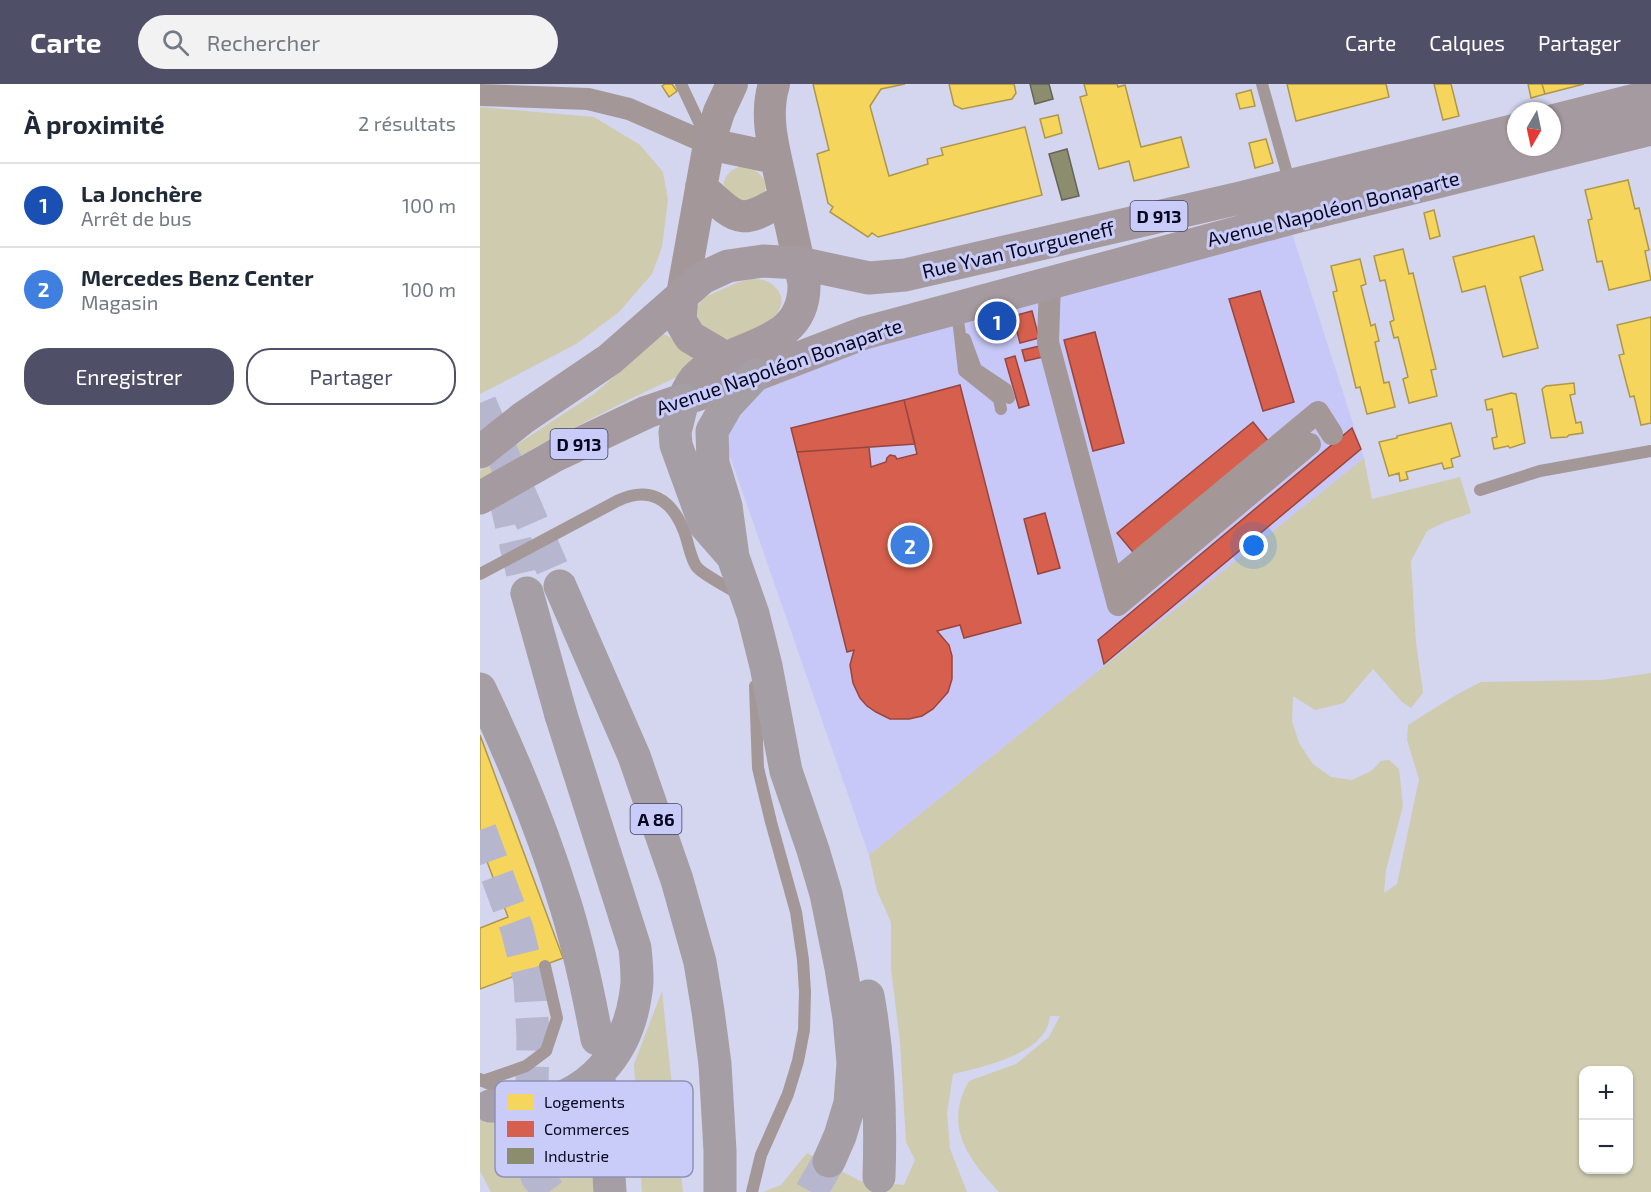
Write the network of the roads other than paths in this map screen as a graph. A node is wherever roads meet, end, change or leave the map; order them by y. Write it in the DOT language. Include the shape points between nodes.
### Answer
graph roads {
  1 [pos="681,84"];
  2 [pos="732,84"];
  3 [pos="774,84"];
  4 [pos="1262,84"];
  5 [pos="517,90"];
  6 [pos="480,95"];
  7 [pos="1651,96"];
  8 [pos="1561,119"];
  9 [pos="1651,129"];
  10 [pos="1507,132"];
  11 [pos="709,144"];
  12 [pos="775,158"];
  13 [pos="1290,185"];
  14 [pos="701,187"];
  15 [pos="784,199"];
  16 [pos="799,263"];
  17 [pos="1050,282"];
  18 [pos="682,295"];
  19 [pos="956,318"];
  20 [pos="726,359"];
  21 [pos="755,375"];
  22 [pos="1009,398"];
  23 [pos="683,400"];
  24 [pos="1001,409"];
  25 [pos="523,418"];
  26 [pos="1332,434"];
  27 [pos="480,436"];
  28 [pos="1310,444"];
  29 [pos="1651,451"];
  30 [pos="480,452"];
  31 [pos="1480,490"];
  32 [pos="480,498"];
  33 [pos="733,557"];
  34 [pos="480,574"];
  35 [pos="1112,583"];
  36 [pos="560,586"];
  37 [pos="527,593"];
  38 [pos="751,607"];
  39 [pos="766,666"];
  40 [pos="480,689"];
  41 [pos="561,714"];
  42 [pos="559,748"];
  43 [pos="545,966"];
  44 [pos="600,1041"];
  45 [pos="501,1081"];
  46 [pos="588,1081"];
  47 [pos="829,1161"];
  48 [pos="609,1177"];
  49 [pos="879,1178"];
  50 [pos="610,1192"];
  51 [pos="720,1192"];
  52 [pos="752,1192"];
  1 -- 11 [label="lane"];
  2 -- 11 [label="street"];
  3 -- 12 [label="street" via="769,123"];
  4 -- 13 [label="lane"];
  5 -- 6 [label="street"];
  5 -- 11 [label="street" via="588,99 629,109"];
  7 -- 8 [label="main road"];
  9 -- 17 [label="main road, Avenue Napoléon Bonaparte / D 913"];
  10 -- 13 [label="main road, Rue Yvan Tourgueneff / D 913"];
  11 -- 12 [label="street"];
  11 -- 14 [label="street"];
  12 -- 15 [label="street"];
  13 -- 16 [label="main road, Rue Yvan Tourgueneff / D 913" via="905,275 869,278"];
  14 -- 15 [label="street" via="740,217 760,213"];
  14 -- 18 [label="street"];
  15 -- 16 [label="street"];
  16 -- 18 [label="main road" via="763,261 728,266 702,278"];
  16 -- 20 [label="main road" via="804,285 796,317 785,331"];
  17 -- 19 [label="main road, Avenue Napoléon Bonaparte / D 913"];
  17 -- 35 [label="street" via="1048,342"];
  18 -- 20 [label="main road" via="680,320 690,337"];
  18 -- 25 [label="main road, D 913" via="610,359"];
  19 -- 21 [label="main road, Avenue Napoléon Bonaparte / D 913" via="864,333"];
  19 -- 22 [label="lane" via="976,369 1006,389"];
  19 -- 24 [label="lane" via="964,371 999,399"];
  20 -- 21 [label="main road"];
  20 -- 23 [label="main road" via="701,373"];
  21 -- 23 [label="main road, Avenue Napoléon Bonaparte / D 913"];
  21 -- 33 [label="highway" via="727,405 712,431 713,463 726,506"];
  23 -- 32 [label="main road, Avenue Napoléon Bonaparte / D 913" via="647,412 556,455"];
  23 -- 33 [label="highway" via="676,444 705,525"];
  25 -- 27 [label="main road, D 913"];
  25 -- 30 [label="main road"];
  26 -- 35 [label="street" via="1318,412"];
  28 -- 35 [label="street" via="1118,604"];
  29 -- 31 [label="lane" via="1540,471"];
  33 -- 38 [label="highway"];
  34 -- 38 [label="lane" via="617,501 638,494 649,495 663,501 674,513 696,568"];
  36 -- 51 [label="highway, A 86" via="634,756 700,962 715,1064"];
  37 -- 41 [label="highway"];
  38 -- 39 [label="highway"];
  38 -- 52 [label="lane" via="758,768 796,912 805,992 798,1060 788,1094 761,1155"];
  39 -- 47 [label="highway" via="786,771 826,894 849,1018 853,1063 849,1102"];
  39 -- 49 [label="highway" via="813,779 853,927 875,1047"];
  40 -- 44 [label="highway" via="554,868"];
  41 -- 42 [label="lane"];
  41 -- 46 [label="highway, bridge" via="635,948 637,981 632,1017 617,1050"];
  43 -- 45 [label="lane" via="556,1018 546,1051"];
  48 -- 50 [label="highway"];
}
